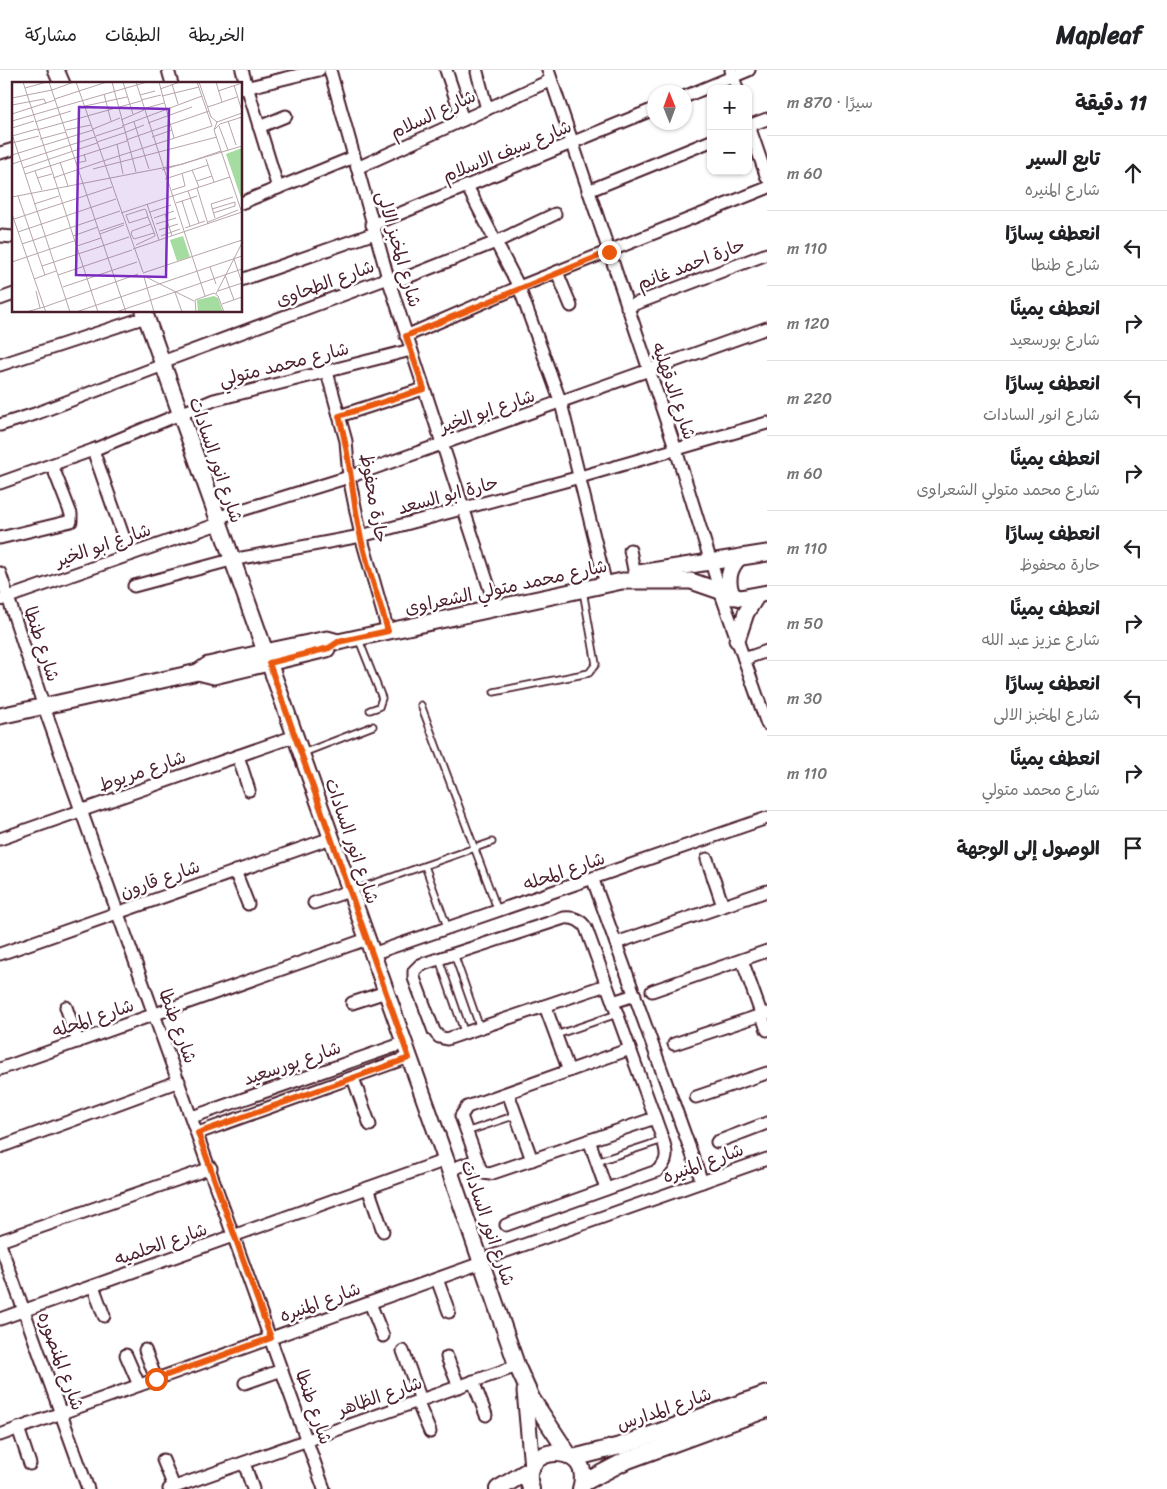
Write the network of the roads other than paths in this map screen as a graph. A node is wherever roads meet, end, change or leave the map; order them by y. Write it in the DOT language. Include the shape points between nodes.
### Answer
graph roads {
  1 [pos="56,70"];
  2 [pos="242,70"];
  3 [pos="319,70"];
  4 [pos="330,70"];
  5 [pos="446,70"];
  6 [pos="749,70"];
  7 [pos="477,72"];
  8 [pos="551,73"];
  9 [pos="732,73"];
  10 [pos="61,82"];
  11 [pos="736,85"];
  12 [pos="244,88"];
  13 [pos="692,92"];
  14 [pos="487,109"];
  15 [pos="647,112"];
  16 [pos="286,116"];
  17 [pos="767,119"];
  18 [pos="463,120"];
  19 [pos="752,124"];
  20 [pos="259,127"];
  21 [pos="751,130"];
  22 [pos="572,143"];
  23 [pos="707,143"];
  24 [pos="12,150"];
  25 [pos="0,154"];
  26 [pos="356,163"];
  27 [pos="767,178"];
  28 [pos="467,186"];
  29 [pos="278,188"];
  30 [pos="767,188"];
  31 [pos="588,191"];
  32 [pos="242,203"];
  33 [pos="555,214"];
  34 [pos="374,229"];
  35 [pos="496,242"];
  36 [pos="609,252"];
  37 [pos="767,254"];
  38 [pos="558,272"];
  39 [pos="242,280"];
  40 [pos="389,281"];
  41 [pos="519,287"];
  42 [pos="12,295"];
  43 [pos="0,299"];
  44 [pos="570,306"];
  45 [pos="627,307"];
  46 [pos="147,313"];
  47 [pos="767,328"];
  48 [pos="406,336"];
  49 [pos="411,350"];
  50 [pos="162,363"];
  51 [pos="0,364"];
  52 [pos="649,371"];
  53 [pos="327,372"];
  54 [pos="424,389"];
  55 [pos="560,403"];
  56 [pos="180,416"];
  57 [pos="339,416"];
  58 [pos="767,423"];
  59 [pos="0,424"];
  60 [pos="441,445"];
  61 [pos="93,450"];
  62 [pos="676,450"];
  63 [pos="52,465"];
  64 [pos="349,477"];
  65 [pos="580,477"];
  66 [pos="0,483"];
  67 [pos="463,509"];
  68 [pos="217,521"];
  69 [pos="361,536"];
  70 [pos="0,538"];
  71 [pos="630,550"];
  72 [pos="767,552"];
  73 [pos="130,555"];
  74 [pos="740,557"];
  75 [pos="232,560"];
  76 [pos="710,562"];
  77 [pos="0,573"];
  78 [pos="628,578"];
  79 [pos="606,585"];
  80 [pos="134,586"];
  81 [pos="582,590"];
  82 [pos="727,594"];
  83 [pos="761,595"];
  84 [pos="4,598"];
  85 [pos="496,608"];
  86 [pos="388,631"];
  87 [pos="358,638"];
  88 [pos="738,640"];
  89 [pos="767,651"];
  90 [pos="267,658"];
  91 [pos="744,659"];
  92 [pos="494,692"];
  93 [pos="421,705"];
  94 [pos="44,706"];
  95 [pos="370,710"];
  96 [pos="0,716"];
  97 [pos="767,724"];
  98 [pos="373,726"];
  99 [pos="295,736"];
  100 [pos="301,754"];
  101 [pos="238,756"];
  102 [pos="250,790"];
  103 [pos="83,810"];
  104 [pos="767,818"];
  105 [pos="331,838"];
  106 [pos="0,839"];
  107 [pos="492,842"];
  108 [pos="474,848"];
  109 [pos="707,859"];
  110 [pos="425,866"];
  111 [pos="235,871"];
  112 [pos="593,880"];
  113 [pos="767,891"];
  114 [pos="350,892"];
  115 [pos="314,903"];
  116 [pos="248,904"];
  117 [pos="723,906"];
  118 [pos="119,912"];
  119 [pos="498,912"];
  120 [pos="448,929"];
  121 [pos="367,939"];
  122 [pos="616,944"];
  123 [pos="767,951"];
  124 [pos="0,954"];
  125 [pos="372,954"];
  126 [pos="454,954"];
  127 [pos="439,959"];
  128 [pos="742,960"];
  129 [pos="606,985"];
  130 [pos="652,991"];
  131 [pos="386,992"];
  132 [pos="635,995"];
  133 [pos="612,1002"];
  134 [pos="352,1004"];
  135 [pos="546,1006"];
  136 [pos="66,1007"];
  137 [pos="764,1013"];
  138 [pos="617,1014"];
  139 [pos="156,1016"];
  140 [pos="481,1029"];
  141 [pos="767,1030"];
  142 [pos="465,1034"];
  143 [pos="556,1035"];
  144 [pos="78,1042"];
  145 [pos="404,1043"];
  146 [pos="674,1044"];
  147 [pos="630,1050"];
  148 [pos="409,1058"];
  149 [pos="0,1069"];
  150 [pos="569,1071"];
  151 [pos="767,1073"];
  152 [pos="353,1078"];
  153 [pos="179,1081"];
  154 [pos="508,1092"];
  155 [pos="696,1097"];
  156 [pos="516,1115"];
  157 [pos="192,1117"];
  158 [pos="655,1118"];
  159 [pos="767,1123"];
  160 [pos="370,1125"];
  161 [pos="466,1132"];
  162 [pos="198,1133"];
  163 [pos="589,1140"];
  164 [pos="663,1140"];
  165 [pos="716,1142"];
  166 [pos="0,1147"];
  167 [pos="767,1159"];
  168 [pos="477,1160"];
  169 [pos="532,1160"];
  170 [pos="596,1162"];
  171 [pos="448,1165"];
  172 [pos="211,1168"];
  173 [pos="702,1182"];
  174 [pos="368,1188"];
  175 [pos="606,1189"];
  176 [pos="506,1225"];
  177 [pos="383,1231"];
  178 [pos="235,1236"];
  179 [pos="0,1243"];
  180 [pos="481,1262"];
  181 [pos="436,1279"];
  182 [pos="93,1286"];
  183 [pos="370,1303"];
  184 [pos="24,1310"];
  185 [pos="449,1312"];
  186 [pos="104,1316"];
  187 [pos="0,1319"];
  188 [pos="383,1336"];
  189 [pos="271,1338"];
  190 [pos="145,1350"];
  191 [pos="403,1351"];
  192 [pos="126,1355"];
  193 [pos="447,1357"];
  194 [pos="517,1366"];
  195 [pos="282,1370"];
  196 [pos="156,1379"];
  197 [pos="473,1382"];
  198 [pos="244,1383"];
  199 [pos="524,1384"];
  200 [pos="139,1385"];
  201 [pos="459,1387"];
  202 [pos="767,1394"];
  203 [pos="419,1401"];
  204 [pos="767,1410"];
  205 [pos="61,1413"];
  206 [pos="486,1415"];
  207 [pos="18,1428"];
  208 [pos="430,1432"];
  209 [pos="0,1434"];
  210 [pos="306,1440"];
  211 [pos="571,1456"];
  212 [pos="163,1460"];
  213 [pos="244,1463"];
  214 [pos="30,1464"];
  215 [pos="531,1468"];
  216 [pos="582,1487"];
  217 [pos="172,1488"];
  218 [pos="88,1489"];
  219 [pos="253,1489"];
  220 [pos="324,1489"];
  221 [pos="498,1489"];
  222 [pos="531,1489"];
  1 -- 10 [label="street"];
  2 -- 12 [label="street"];
  3 -- 12 [label="street"];
  4 -- 26 [label="street, شارع المخبز الالى"];
  5 -- 18 [label="street"];
  6 -- 9 [label="street"];
  7 -- 14 [label="street"];
  8 -- 14 [label="street, شارع السلام"];
  8 -- 22 [label="street, شارع الدقهليه"];
  9 -- 11 [label="street"];
  9 -- 13 [label="street"];
  12 -- 20 [label="street"];
  14 -- 18 [label="street, شارع السلام"];
  15 -- 22 [label="street, شارع سيف الاسلام"];
  16 -- 20 [label="street"];
  17 -- 19 [label="street"];
  18 -- 26 [label="street, شارع السلام"];
  20 -- 29 [label="street"];
  21 -- 27 [label="street"];
  22 -- 28 [label="street, شارع سيف الاسلام"];
  22 -- 31 [label="street, شارع الدقهليه"];
  23 -- 31 [label="street"];
  24 -- 25 [label="street"];
  26 -- 29 [label="street, شارع السلام"];
  26 -- 34 [label="street, شارع المخبز الالى"];
  28 -- 34 [label="street, شارع سيف الاسلام"];
  28 -- 35 [label="street"];
  29 -- 32 [label="street, شارع السلام"];
  30 -- 36 [label="street"];
  31 -- 36 [label="street, شارع الدقهليه"];
  33 -- 35 [label="street, شارع الطحاوى"];
  34 -- 39 [label="street, شارع سيف الاسلام"];
  34 -- 40 [label="street, شارع المخبز الالى"];
  35 -- 40 [label="street, شارع الطحاوى"];
  35 -- 41 [label="street"];
  36 -- 38 [label="street"];
  36 -- 45 [label="street, شارع الدقهليه"];
  37 -- 45 [label="street, حارة احمد غانم"];
  38 -- 41 [label="street"];
  38 -- 44 [label="street"];
  40 -- 48 [label="street, شارع المخبز الالى"];
  40 -- 50 [label="street, شارع الطحاوى"];
  41 -- 48 [label="street"];
  41 -- 55 [label="street"];
  42 -- 43 [label="street"];
  45 -- 52 [label="street, شارع الدقهليه"];
  46 -- 50 [label="street, شارع انور السادات"];
  46 -- 51 [label="street"];
  47 -- 52 [label="street, شارع ابو الخير"];
  48 -- 49 [label="street, شارع المخبز الالى"];
  49 -- 53 [label="street, شارع محمد متولي"];
  49 -- 54 [label="street, شارع المخبز الالى"];
  50 -- 56 [label="street, شارع انور السادات"];
  50 -- 59 [label="street, شارع الطحاوى" via="35,414"];
  52 -- 55 [label="street, شارع ابو الخير"];
  52 -- 62 [label="street, شارع الدقهليه"];
  53 -- 56 [label="street, شارع محمد متولي" via="214,400"];
  53 -- 57 [label="street, حارة محفوظ"];
  54 -- 57 [label="street"];
  54 -- 60 [label="street, شارع المخبز الالى"];
  55 -- 60 [label="street, شارع ابو الخير"];
  55 -- 65 [label="street"];
  56 -- 61 [label="street, شارع محمد متولي"];
  56 -- 68 [label="street, شارع انور السادات"];
  57 -- 64 [label="street, حارة محفوظ" via="347,449"];
  58 -- 62 [label="street, حارة ابو السعد"];
  60 -- 64 [label="street, شارع ابو الخير"];
  60 -- 67 [label="street, شارع المخبز الالى"];
  61 -- 63 [label="street, شارع محمد متولي"];
  61 -- 73 [label="street"];
  62 -- 65 [label="street, حارة ابو السعد"];
  62 -- 76 [label="street, شارع الدقهليه"];
  63 -- 66 [label="street, شارع محمد متولي"];
  63 -- 70 [label="street" via="72,514 71,521"];
  64 -- 68 [label="street, شارع ابو الخير"];
  64 -- 69 [label="street, حارة محفوظ"];
  65 -- 67 [label="street, حارة ابو السعد"];
  65 -- 79 [label="street"];
  67 -- 69 [label="street, حارة ابو السعد"];
  67 -- 85 [label="street, شارع المخبز الالى"];
  68 -- 73 [label="street, شارع ابو الخير"];
  68 -- 75 [label="street, شارع انور السادات"];
  69 -- 75 [label="street, حارة ابو السعد"];
  69 -- 86 [label="street, حارة محفوظ"];
  71 -- 78 [label="street"];
  72 -- 74 [label="street, شارع محمد متولي الشعراوى"];
  73 -- 84 [label="street, شارع ابو الخير"];
  74 -- 76 [label="street, شارع محمد متولي الشعراوى"];
  74 -- 82 [label="street" via="732,566"];
  75 -- 80 [label="street, حارة ابو السعد"];
  75 -- 90 [label="street, شارع انور السادات"];
  76 -- 78 [label="street, شارع محمد متولي الشعراوى"];
  76 -- 82 [label="street, شارع الدقهليه"];
  77 -- 84 [label="street, شارع طنطا"];
  78 -- 79 [label="street, شارع محمد متولي الشعراوى"];
  78 -- 82 [label="street, شارع محمد متولي الشعراوى" via="699,582"];
  79 -- 81 [label="street, شارع محمد متولي الشعراوى"];
  81 -- 85 [label="street, شارع محمد متولي الشعراوى"];
  81 -- 92 [label="lane" via="595,668 589,673"];
  82 -- 83 [label="street, شارع محمد متولي الشعراوى"];
  82 -- 88 [label="street, شارع الدقهليه"];
  83 -- 88 [label="street" via="746,613"];
  84 -- 94 [label="street, شارع طنطا"];
  85 -- 86 [label="street, شارع محمد متولي الشعراوى"];
  86 -- 87 [label="street, شارع محمد متولي الشعراوى"];
  87 -- 90 [label="street, شارع محمد متولي الشعراوى" via="338,642 327,639"];
  87 -- 95 [label="lane" via="382,698 382,704"];
  88 -- 91 [label="street, شارع الدقهليه"];
  89 -- 91 [label="street"];
  90 -- 94 [label="street, شارع محمد متولي الشعراوى" via="212,664 198,672"];
  90 -- 99 [label="street, شارع انور السادات"];
  91 -- 97 [label="street, شارع الدقهليه"];
  93 -- 108 [label="lane"];
  94 -- 96 [label="street, شارع محمد متولي الشعراوى"];
  94 -- 103 [label="street, شارع طنطا"];
  98 -- 100 [label="lane"];
  99 -- 100 [label="street, شارع انور السادات"];
  99 -- 101 [label="street, شارع مريوط"];
  100 -- 105 [label="street, شارع انور السادات"];
  101 -- 102 [label="street"];
  101 -- 103 [label="street, شارع مريوط"];
  103 -- 106 [label="street, شارع مريوط"];
  103 -- 118 [label="street, شارع طنطا"];
  104 -- 112 [label="street, شارع المحله"];
  105 -- 111 [label="street, شارع قارون"];
  105 -- 114 [label="street, شارع انور السادات"];
  107 -- 108 [label="lane"];
  108 -- 110 [label="lane"];
  108 -- 119 [label="lane"];
  109 -- 117 [label="street"];
  110 -- 114 [label="lane"];
  110 -- 120 [label="lane"];
  111 -- 116 [label="street"];
  111 -- 118 [label="street, شارع قارون"];
  112 -- 119 [label="street, شارع المحله"];
  112 -- 122 [label="street"];
  113 -- 117 [label="street"];
  114 -- 115 [label="street"];
  114 -- 121 [label="street, شارع انور السادات"];
  117 -- 122 [label="street"];
  118 -- 124 [label="street, شارع قارون"];
  118 -- 139 [label="street, شارع طنطا"];
  119 -- 120 [label="street, شارع المحله"];
  120 -- 125 [label="street, شارع المحله"];
  121 -- 125 [label="street, شارع انور السادات"];
  121 -- 139 [label="street, شارع المحله"];
  122 -- 132 [label="street"];
  123 -- 128 [label="street"];
  125 -- 131 [label="street, شارع انور السادات"];
  126 -- 127 [label="street"];
  126 -- 129 [label="street" via="572,918 586,928"];
  126 -- 140 [label="lane"];
  127 -- 142 [label="lane"];
  127 -- 142 [label="street" via="414,970 414,978 436,1034 447,1039"];
  128 -- 130 [label="street"];
  128 -- 137 [label="street"];
  129 -- 133 [label="street"];
  129 -- 135 [label="street"];
  131 -- 134 [label="street"];
  131 -- 145 [label="street, شارع انور السادات"];
  132 -- 133 [label="street"];
  132 -- 173 [label="street"];
  133 -- 138 [label="street"];
  135 -- 140 [label="street"];
  135 -- 143 [label="street"];
  136 -- 144 [label="street"];
  137 -- 141 [label="street"];
  137 -- 146 [label="street"];
  138 -- 143 [label="lane"];
  138 -- 147 [label="street"];
  139 -- 144 [label="street, شارع المحله"];
  139 -- 153 [label="street, شارع طنطا"];
  140 -- 142 [label="street"];
  143 -- 150 [label="street"];
  144 -- 149 [label="street, شارع المحله"];
  145 -- 148 [label="street, شارع انور السادات"];
  145 -- 157 [label="street, شارع بورسعيد"];
  147 -- 150 [label="street"];
  147 -- 158 [label="street"];
  148 -- 152 [label="street, شارع بورسعيد"];
  148 -- 171 [label="street, شارع انور السادات"];
  150 -- 154 [label="street"];
  151 -- 155 [label="street"];
  152 -- 160 [label="street"];
  152 -- 162 [label="street, شارع بورسعيد"];
  153 -- 157 [label="street, شارع طنطا"];
  153 -- 166 [label="street"];
  154 -- 156 [label="street"];
  154 -- 161 [label="street" via="464,1109 461,1116"];
  156 -- 161 [label="lane"];
  156 -- 169 [label="street"];
  157 -- 162 [label="street, شارع طنطا"];
  158 -- 163 [label="street"];
  158 -- 164 [label="street"];
  159 -- 165 [label="street"];
  161 -- 168 [label="street"];
  162 -- 172 [label="street, شارع طنطا"];
  163 -- 169 [label="street"];
  163 -- 170 [label="street"];
  164 -- 170 [label="lane"];
  164 -- 175 [label="street" via="667,1154 661,1168"];
  167 -- 173 [label="street, شارع المنيره"];
  168 -- 169 [label="street" via="482,1171 490,1174"];
  168 -- 171 [label="street, شارع الحلميه"];
  170 -- 175 [label="street"];
  171 -- 174 [label="street, شارع الحلميه"];
  171 -- 180 [label="street, شارع انور السادات"];
  172 -- 178 [label="street, شارع طنطا"];
  172 -- 179 [label="street"];
  173 -- 180 [label="street, شارع المنيره"];
  174 -- 177 [label="street"];
  174 -- 178 [label="street, شارع الحلميه"];
  175 -- 176 [label="street"];
  178 -- 182 [label="street, شارع الحلميه"];
  178 -- 189 [label="street, شارع طنطا"];
  179 -- 184 [label="street, شارع المنصوره"];
  180 -- 181 [label="street, شارع المنيره"];
  180 -- 194 [label="street, شارع انور السادات"];
  181 -- 183 [label="street, شارع المنيره"];
  181 -- 185 [label="street"];
  182 -- 184 [label="street, شارع الحلميه"];
  182 -- 186 [label="street"];
  183 -- 188 [label="street"];
  183 -- 189 [label="street, شارع المنيره"];
  184 -- 187 [label="street, شارع الحلميه"];
  184 -- 205 [label="street, شارع المنصوره"];
  189 -- 195 [label="street, شارع طنطا"];
  189 -- 196 [label="street, شارع المنيره"];
  190 -- 196 [label="street"];
  191 -- 203 [label="street"];
  192 -- 200 [label="street"];
  193 -- 201 [label="street"];
  194 -- 197 [label="street, شارع الظاهر"];
  194 -- 199 [label="street, شارع انور السادات"];
  195 -- 198 [label="street"];
  195 -- 210 [label="street, شارع طنطا"];
  196 -- 200 [label="street, شارع المنيره"];
  197 -- 201 [label="street, شارع الظاهر"];
  197 -- 206 [label="street"];
  199 -- 211 [label="street, شارع انور السادات"];
  199 -- 215 [label="street, شارع انور السادات"];
  200 -- 205 [label="street, شارع المنيره"];
  201 -- 203 [label="street, شارع الظاهر"];
  202 -- 211 [label="main road, شارع المدارس" via="620,1446"];
  203 -- 208 [label="street"];
  203 -- 210 [label="street, شارع الظاهر"];
  204 -- 216 [label="main road, شارع المدارس" via="625,1461"];
  205 -- 207 [label="street, شارع المنيره"];
  205 -- 218 [label="street, شارع المنصوره"];
  207 -- 209 [label="street, شارع المنيره"];
  207 -- 214 [label="street"];
  210 -- 213 [label="street, شارع الظاهر"];
  210 -- 220 [label="street, شارع طنطا"];
  211 -- 215 [label="main road, شارع المدارس" via="548,1453"];
  211 -- 216 [label="main road" via="580,1466"];
  212 -- 217 [label="street"];
  213 -- 217 [label="street, شارع الظاهر"];
  213 -- 219 [label="street"];
  215 -- 221 [label="main road"];
  215 -- 222 [label="main road"];
}
